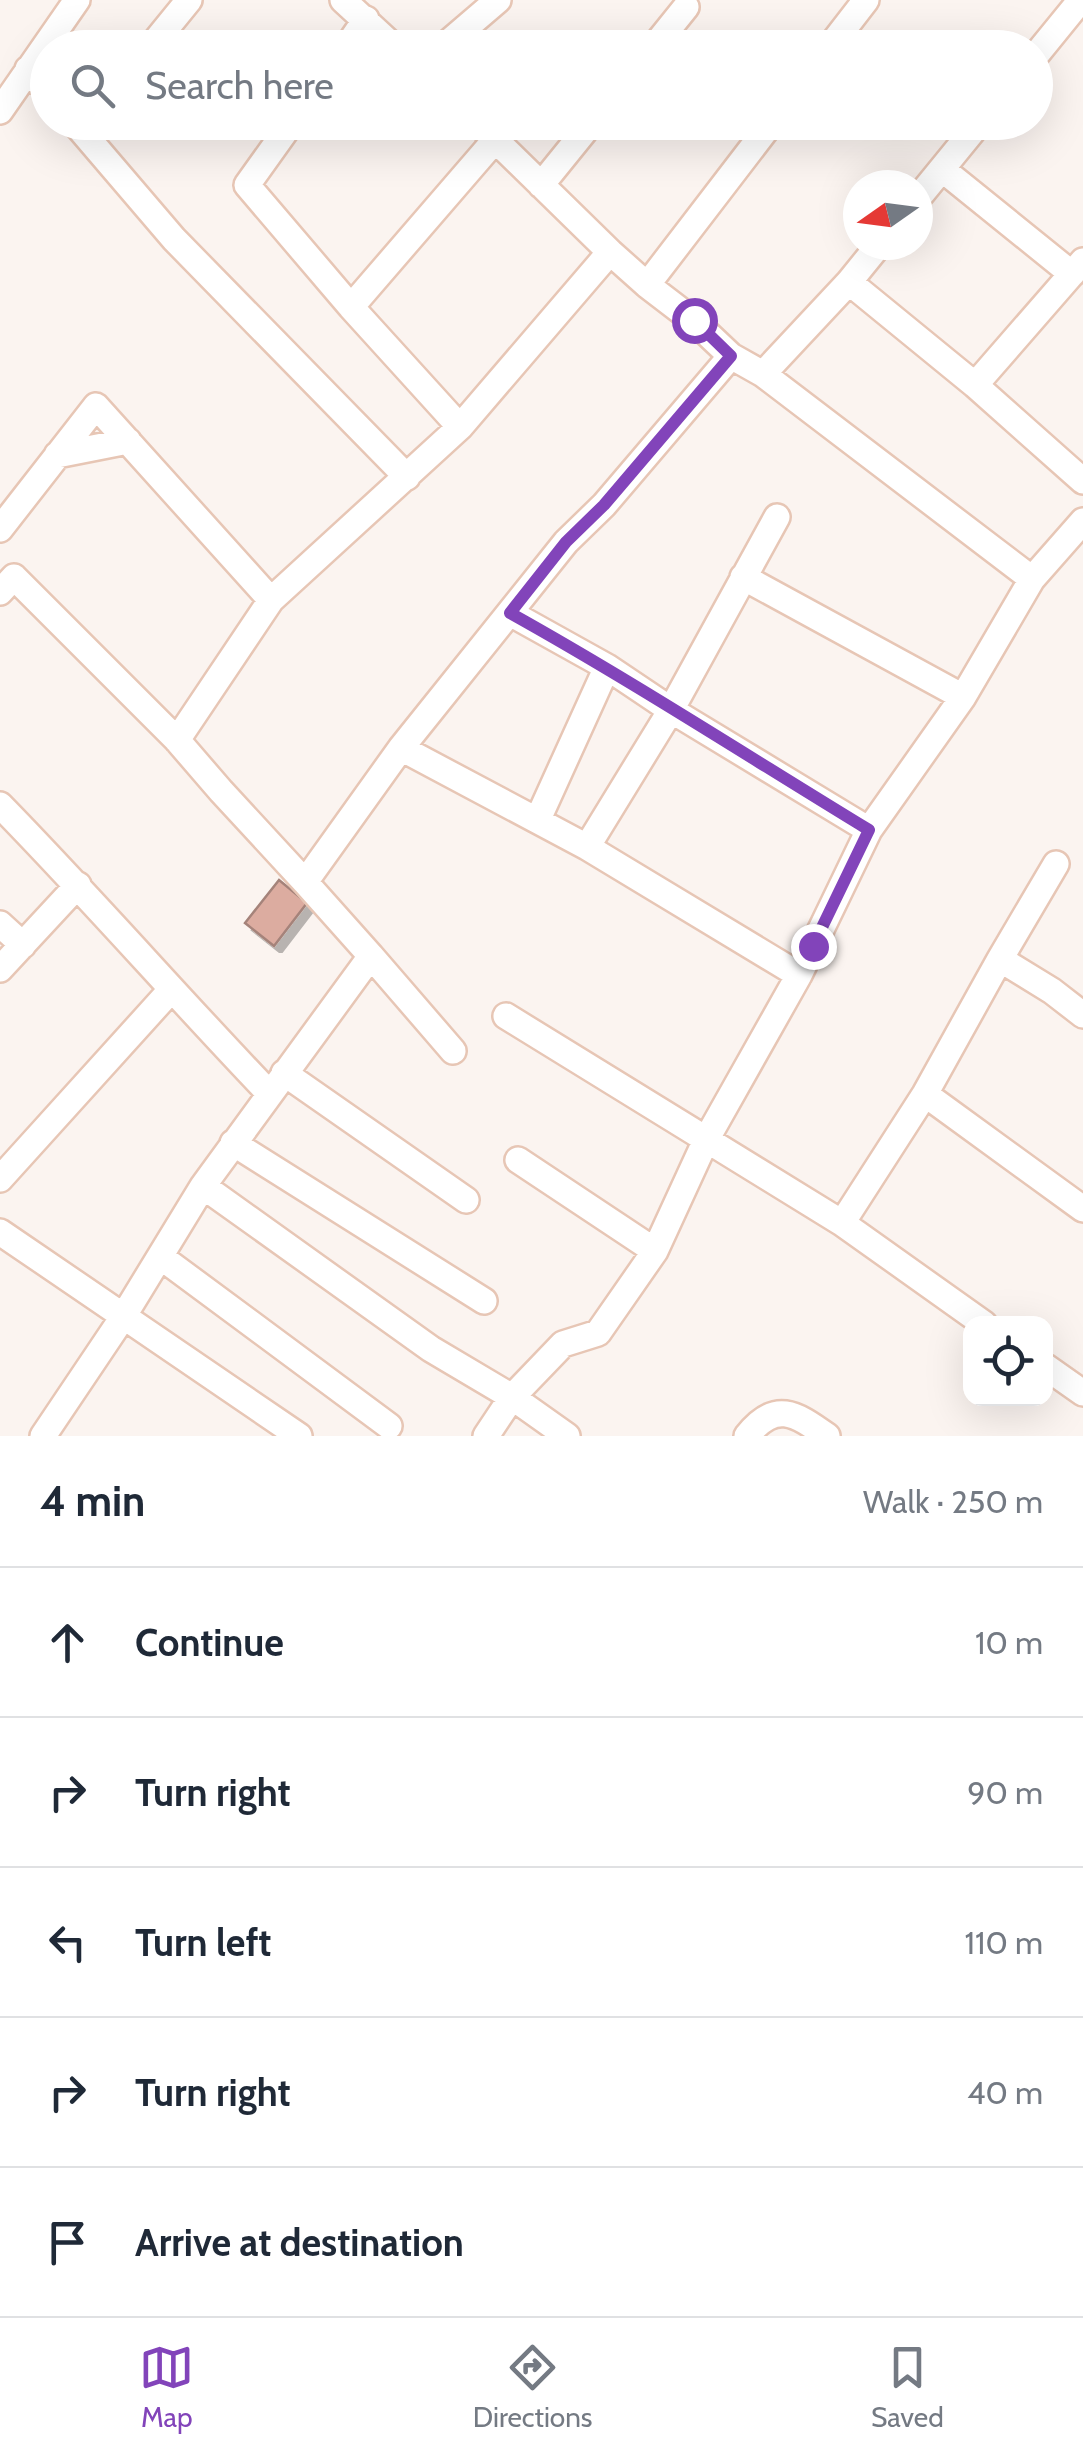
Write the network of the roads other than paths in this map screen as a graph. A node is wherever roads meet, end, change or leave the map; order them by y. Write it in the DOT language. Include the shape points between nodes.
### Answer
graph roads {
  1 [pos="77,0"];
  2 [pos="190,0"];
  3 [pos="344,0"];
  4 [pos="498,0"];
  5 [pos="866,0"];
  6 [pos="1080,2"];
  7 [pos="686,8"];
  8 [pos="366,19"];
  9 [pos="56,30"];
  10 [pos="165,30"];
  11 [pos="358,30"];
  12 [pos="377,30"];
  13 [pos="463,30"];
  14 [pos="668,30"];
  15 [pos="843,30"];
  16 [pos="1053,35"];
  17 [pos="30,66"];
  18 [pos="28,69"];
  19 [pos="30,71"];
  20 [pos="0,111"];
  21 [pos="89,140"];
  22 [pos="279,140"];
  23 [pos="480,140"];
  24 [pos="496,140"];
  25 [pos="577,140"];
  26 [pos="758,140"];
  27 [pos="965,140"];
  28 [pos="942,169"];
  29 [pos="933,180"];
  30 [pos="541,185"];
  31 [pos="610,252"];
  32 [pos="867,260"];
  33 [pos="1078,268"];
  34 [pos="849,282"];
  35 [pos="647,285"];
  36 [pos="352,308"];
  37 [pos="731,356"];
  38 [pos="763,374"];
  39 [pos="975,385"];
  40 [pos="460,427"];
  41 [pos="128,441"];
  42 [pos="57,456"];
  43 [pos="407,477"];
  44 [pos="1083,481"];
  45 [pos="777,517"];
  46 [pos="1083,520"];
  47 [pos="0,529"];
  48 [pos="742,576"];
  49 [pos="5,578"];
  50 [pos="1032,579"];
  51 [pos="271,600"];
  52 [pos="510,613"];
  53 [pos="607,668"];
  54 [pos="963,697"];
  55 [pos="671,710"];
  56 [pos="177,740"];
  57 [pos="401,748"];
  58 [pos="0,805"];
  59 [pos="538,820"];
  60 [pos="869,830"];
  61 [pos="587,846"];
  62 [pos="1056,864"];
  63 [pos="305,882"];
  64 [pos="78,885"];
  65 [pos="0,924"];
  66 [pos="23,944"];
  67 [pos="371,956"];
  68 [pos="1000,959"];
  69 [pos="0,969"];
  70 [pos="799,975"];
  71 [pos="171,990"];
  72 [pos="506,1016"];
  73 [pos="1083,1016"];
  74 [pos="453,1050"];
  75 [pos="277,1083"];
  76 [pos="925,1094"];
  77 [pos="706,1140"];
  78 [pos="233,1143"];
  79 [pos="518,1160"];
  80 [pos="0,1179"];
  81 [pos="204,1186"];
  82 [pos="466,1200"];
  83 [pos="1080,1200"];
  84 [pos="842,1223"];
  85 [pos="0,1232"];
  86 [pos="655,1251"];
  87 [pos="161,1257"];
  88 [pos="484,1301"];
  89 [pos="973,1316"];
  90 [pos="123,1317"];
  91 [pos="1053,1372"];
  92 [pos="1083,1394"];
  93 [pos="512,1397"];
  94 [pos="389,1426"];
  95 [pos="43,1436"];
  96 [pos="298,1436"];
  97 [pos="486,1436"];
  98 [pos="567,1436"];
  99 [pos="747,1436"];
  100 [pos="827,1436"];
  1 -- 9 [label="street"];
  2 -- 10 [label="street"];
  3 -- 8 [label="street"];
  4 -- 13 [label="street"];
  5 -- 15 [label="street"];
  6 -- 16 [label="street"];
  7 -- 14 [label="street"];
  8 -- 11 [label="street"];
  8 -- 12 [label="street"];
  17 -- 18 [label="street"];
  18 -- 19 [label="street"];
  18 -- 20 [label="street"];
  21 -- 43 [label="street" via="174,239"];
  22 -- 36 [label="street" via="247,185"];
  23 -- 36 [label="street"];
  24 -- 30 [label="street"];
  25 -- 30 [label="street"];
  26 -- 35 [label="street"];
  27 -- 28 [label="street"];
  28 -- 29 [label="street"];
  28 -- 33 [label="street"];
  30 -- 31 [label="street"];
  31 -- 35 [label="street"];
  31 -- 40 [label="street"];
  32 -- 34 [label="street"];
  33 -- 39 [label="street"];
  34 -- 38 [label="street"];
  34 -- 39 [label="street"];
  35 -- 37 [label="street"];
  36 -- 40 [label="street"];
  37 -- 38 [label="street"];
  37 -- 52 [label="street"];
  38 -- 50 [label="street"];
  39 -- 44 [label="street"];
  40 -- 43 [label="street"];
  41 -- 42 [label="street"];
  41 -- 42 [label="street" via="96,406"];
  41 -- 51 [label="street"];
  42 -- 47 [label="street"];
  43 -- 51 [label="street"];
  45 -- 48 [label="street"];
  46 -- 50 [label="street"];
  48 -- 54 [label="street"];
  48 -- 55 [label="street"];
  49 -- 56 [label="street"];
  50 -- 54 [label="street"];
  51 -- 56 [label="street"];
  52 -- 53 [label="street"];
  52 -- 57 [label="street"];
  53 -- 55 [label="street"];
  53 -- 59 [label="street"];
  54 -- 60 [label="street"];
  55 -- 60 [label="street"];
  55 -- 61 [label="street"];
  56 -- 63 [label="street"];
  57 -- 59 [label="street"];
  57 -- 63 [label="street"];
  58 -- 64 [label="street"];
  59 -- 61 [label="street"];
  60 -- 70 [label="street"];
  61 -- 70 [label="street"];
  62 -- 68 [label="street"];
  63 -- 67 [label="street"];
  64 -- 66 [label="street"];
  64 -- 71 [label="street"];
  65 -- 66 [label="street"];
  66 -- 69 [label="street"];
  67 -- 74 [label="street"];
  67 -- 75 [label="street"];
  68 -- 73 [label="street"];
  68 -- 76 [label="street"];
  70 -- 77 [label="street"];
  71 -- 75 [label="street"];
  71 -- 80 [label="street"];
  72 -- 77 [label="street"];
  75 -- 78 [label="street"];
  75 -- 82 [label="street"];
  76 -- 83 [label="street"];
  76 -- 84 [label="street"];
  77 -- 84 [label="street"];
  77 -- 86 [label="street"];
  78 -- 81 [label="street"];
  78 -- 88 [label="street"];
  79 -- 86 [label="street"];
  81 -- 87 [label="street"];
  81 -- 93 [label="street" via="431,1349"];
  84 -- 89 [label="street"];
  85 -- 90 [label="street"];
  86 -- 93 [label="street" via="598,1333 563,1344"];
  87 -- 90 [label="street"];
  87 -- 94 [label="street"];
  90 -- 95 [label="street"];
  90 -- 96 [label="street"];
  91 -- 92 [label="street"];
  93 -- 97 [label="street"];
  93 -- 98 [label="street"];
  99 -- 100 [label="street" via="760,1419 780,1413 804,1419"];
}
